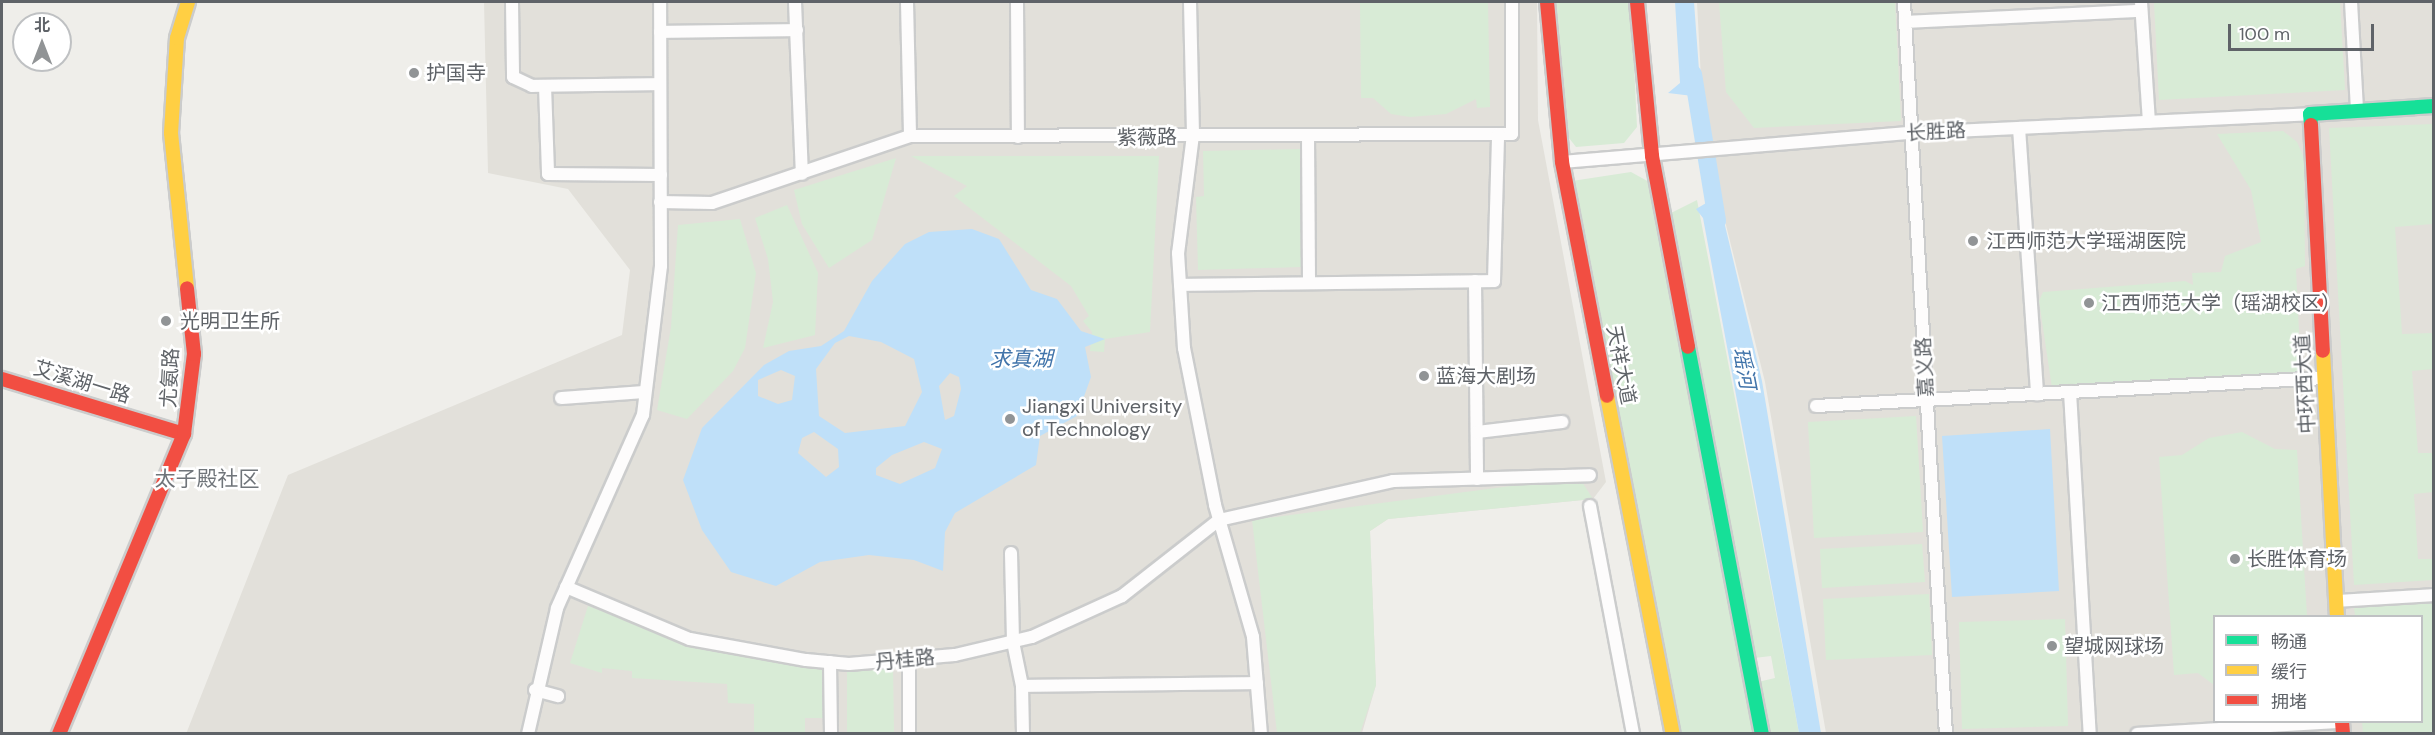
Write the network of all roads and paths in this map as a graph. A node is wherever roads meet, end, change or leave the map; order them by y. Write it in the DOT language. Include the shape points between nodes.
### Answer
graph roads {
  1 [pos="188,2"];
  2 [pos="512,2"];
  3 [pos="660,2"];
  4 [pos="795,2"];
  5 [pos="907,2"];
  6 [pos="1017,2"];
  7 [pos="1190,2"];
  8 [pos="1512,2"];
  9 [pos="1547,2"];
  10 [pos="1637,2"];
  11 [pos="1904,2"];
  12 [pos="2350,2"];
  13 [pos="2141,6"];
  14 [pos="1905,22"];
  15 [pos="796,30"];
  16 [pos="660,32"];
  17 [pos="660,84"];
  18 [pos="545,86"];
  19 [pos="2433,106"];
  20 [pos="2357,111"];
  21 [pos="2310,114"];
  22 [pos="2149,122"];
  23 [pos="2019,128"];
  24 [pos="1497,134"];
  25 [pos="1911,134"];
  26 [pos="910,136"];
  27 [pos="1308,136"];
  28 [pos="1018,137"];
  29 [pos="1192,137"];
  30 [pos="1652,156"];
  31 [pos="1562,162"];
  32 [pos="802,174"];
  33 [pos="661,175"];
  34 [pos="660,202"];
  35 [pos="1475,281"];
  36 [pos="1310,284"];
  37 [pos="1180,285"];
  38 [pos="2324,378"];
  39 [pos="2,379"];
  40 [pos="645,392"];
  41 [pos="2070,392"];
  42 [pos="2037,394"];
  43 [pos="561,398"];
  44 [pos="1927,400"];
  45 [pos="1816,405"];
  46 [pos="1562,422"];
  47 [pos="1477,432"];
  48 [pos="184,434"];
  49 [pos="1590,475"];
  50 [pos="1477,479"];
  51 [pos="1590,506"];
  52 [pos="1219,520"];
  53 [pos="1011,553"];
  54 [pos="566,587"];
  55 [pos="2433,596"];
  56 [pos="2336,601"];
  57 [pos="2337,615"];
  58 [pos="1013,642"];
  59 [pos="909,659"];
  60 [pos="830,663"];
  61 [pos="1257,683"];
  62 [pos="1022,686"];
  63 [pos="535,690"];
  64 [pos="558,696"];
  65 [pos="2325,723"];
  66 [pos="2183,732"];
  67 [pos="59,734"];
  68 [pos="528,734"];
  69 [pos="831,734"];
  70 [pos="909,734"];
  71 [pos="1023,734"];
  72 [pos="1261,734"];
  73 [pos="1633,734"];
  74 [pos="1673,734"];
  75 [pos="1762,734"];
  76 [pos="1946,734"];
  77 [pos="2090,734"];
  78 [pos="2137,734"];
  1 -- 48 [label="main road, 尤氨路" via="171,83 194,354"];
  2 -- 18 [label="street" via="513,76"];
  3 -- 16 [label="street"];
  4 -- 15 [label="street"];
  5 -- 26 [label="street"];
  6 -- 28 [label="street"];
  7 -- 29 [label="street"];
  8 -- 24 [label="street" via="1512,134"];
  9 -- 31 [label="main road, 天祥大道"];
  10 -- 30 [label="main road"];
  11 -- 14 [label="street, 嘉义路"];
  12 -- 20 [label="street"];
  13 -- 14 [label="street"];
  13 -- 22 [label="street"];
  14 -- 25 [label="street, 嘉义路"];
  15 -- 16 [label="street"];
  15 -- 32 [label="street"];
  16 -- 17 [label="street"];
  17 -- 18 [label="street"];
  17 -- 33 [label="street"];
  18 -- 33 [label="street" via="548,174"];
  19 -- 20 [label="main road"];
  20 -- 21 [label="main road"];
  21 -- 22 [label="street, 长胜路"];
  21 -- 38 [label="main road, 中环西大道"];
  22 -- 23 [label="street, 长胜路"];
  23 -- 25 [label="street, 长胜路"];
  23 -- 42 [label="street"];
  24 -- 27 [label="street, 紫薇路"];
  24 -- 35 [label="street" via="1494,281"];
  25 -- 30 [label="street, 长胜路"];
  25 -- 44 [label="street, 嘉义路"];
  26 -- 28 [label="street, 紫薇路"];
  26 -- 32 [label="street, 紫薇路"];
  27 -- 29 [label="street, 紫薇路"];
  27 -- 36 [label="street"];
  28 -- 29 [label="street, 紫薇路"];
  29 -- 37 [label="street" via="1178,253"];
  30 -- 31 [label="street, 长胜路"];
  30 -- 75 [label="main road"];
  31 -- 74 [label="main road, 天祥大道"];
  32 -- 34 [label="street, 紫薇路" via="712,203"];
  33 -- 34 [label="street"];
  34 -- 40 [label="street" via="661,266"];
  35 -- 36 [label="street"];
  35 -- 47 [label="street"];
  36 -- 37 [label="street"];
  37 -- 52 [label="street" via="1184,348"];
  38 -- 41 [label="street"];
  38 -- 56 [label="main road, 中环西大道"];
  39 -- 48 [label="main road, 艾溪湖一路"];
  40 -- 43 [label="street"];
  40 -- 54 [label="street" via="643,415"];
  41 -- 42 [label="street"];
  41 -- 77 [label="street"];
  42 -- 44 [label="street"];
  44 -- 45 [label="street"];
  44 -- 76 [label="street, 嘉义路"];
  46 -- 47 [label="street"];
  47 -- 50 [label="street"];
  48 -- 67 [label="main road, 尤氨路"];
  49 -- 50 [label="street"];
  50 -- 52 [label="street" via="1394,481"];
  51 -- 73 [label="street"];
  52 -- 58 [label="street, 丹桂路" via="1122,596"];
  52 -- 61 [label="street" via="1253,637"];
  53 -- 58 [label="street"];
  54 -- 60 [label="street, 丹桂路" via="690,639"];
  54 -- 63 [label="street"];
  55 -- 56 [label="street"];
  56 -- 57 [label="main road, 中环西大道"];
  58 -- 59 [label="street, 丹桂路"];
  58 -- 62 [label="street"];
  59 -- 60 [label="street, 丹桂路"];
  59 -- 70 [label="street"];
  60 -- 69 [label="street"];
  61 -- 62 [label="street"];
  61 -- 72 [label="street"];
  62 -- 71 [label="street"];
  63 -- 64 [label="street"];
  63 -- 68 [label="street"];
  65 -- 66 [label="street"];
  66 -- 78 [label="street"];
}
